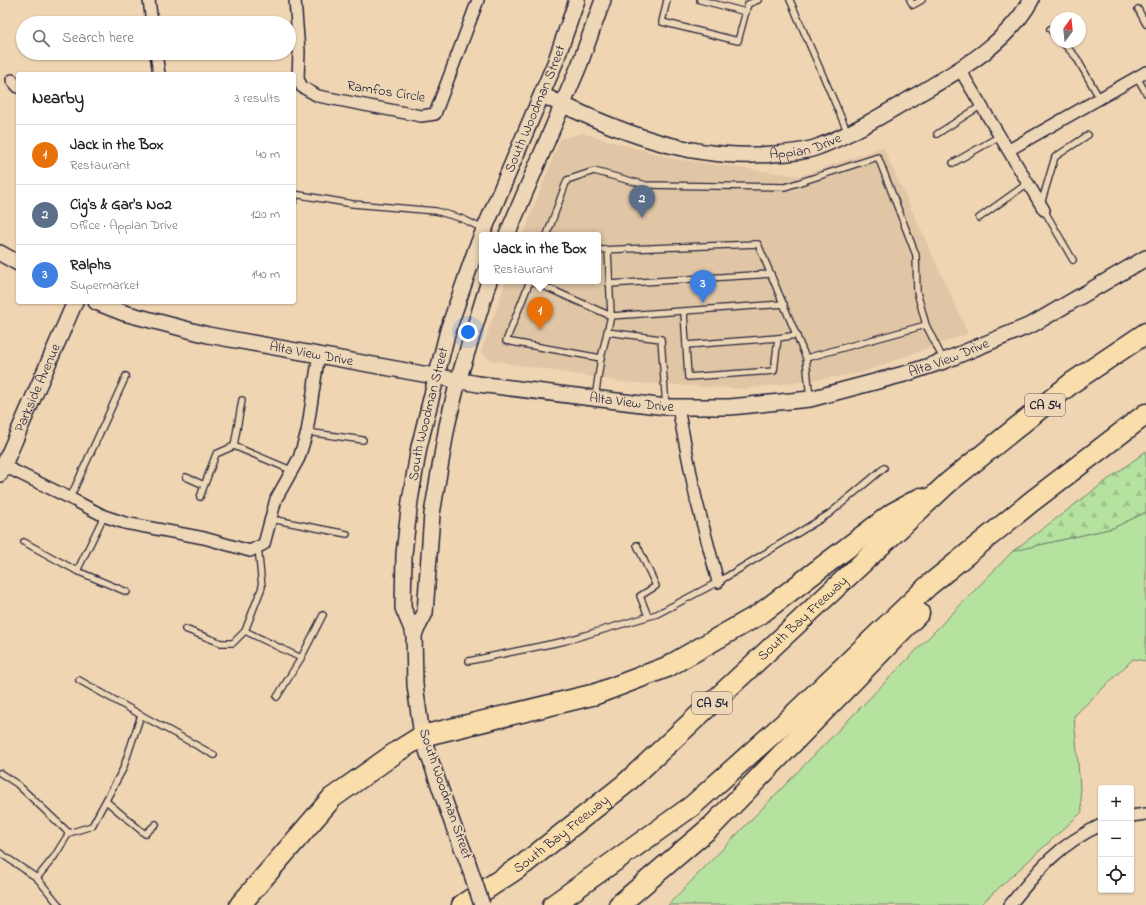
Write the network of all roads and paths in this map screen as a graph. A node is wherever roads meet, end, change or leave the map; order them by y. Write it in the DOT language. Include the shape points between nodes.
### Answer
graph roads {
  1 [pos="149,0"];
  2 [pos="295,0"];
  3 [pos="478,0"];
  4 [pos="578,0"];
  5 [pos="603,0"];
  6 [pos="667,0"];
  7 [pos="700,0"];
  8 [pos="758,0"];
  9 [pos="790,0"];
  10 [pos="910,0"];
  11 [pos="922,0"];
  12 [pos="1031,0"];
  13 [pos="1138,9"];
  14 [pos="746,12"];
  15 [pos="151,16"];
  16 [pos="1146,24"];
  17 [pos="1068,48"];
  18 [pos="157,60"];
  19 [pos="960,70"];
  20 [pos="159,72"];
  21 [pos="1142,75"];
  22 [pos="1146,93"];
  23 [pos="542,95"];
  24 [pos="1100,99"];
  25 [pos="562,105"];
  26 [pos="983,105"];
  27 [pos="848,134"];
  28 [pos="937,134"];
  29 [pos="1001,136"];
  30 [pos="1088,136"];
  31 [pos="1009,150"];
  32 [pos="953,163"];
  33 [pos="1029,183"];
  34 [pos="296,194"];
  35 [pos="1043,207"];
  36 [pos="980,218"];
  37 [pos="484,229"];
  38 [pos="483,232"];
  39 [pos="507,232"];
  40 [pos="548,232"];
  41 [pos="479,243"];
  42 [pos="601,250"];
  43 [pos="608,250"];
  44 [pos="0,253"];
  45 [pos="1146,258"];
  46 [pos="1073,260"];
  47 [pos="16,262"];
  48 [pos="771,274"];
  49 [pos="488,284"];
  50 [pos="530,284"];
  51 [pos="538,284"];
  52 [pos="609,284"];
  53 [pos="74,304"];
  54 [pos="101,304"];
  55 [pos="784,304"];
  56 [pos="684,312"];
  57 [pos="611,316"];
  58 [pos="926,325"];
  59 [pos="607,332"];
  60 [pos="1146,333"];
  61 [pos="797,335"];
  62 [pos="778,338"];
  63 [pos="686,345"];
  64 [pos="319,354"];
  65 [pos="601,358"];
  66 [pos="806,358"];
  67 [pos="944,361"];
  68 [pos="126,376"];
  69 [pos="435,377"];
  70 [pos="458,381"];
  71 [pos="595,399"];
  72 [pos="810,399"];
  73 [pos="242,400"];
  74 [pos="672,407"];
  75 [pos="1146,414"];
  76 [pos="307,432"];
  77 [pos="363,440"];
  78 [pos="234,446"];
  79 [pos="884,468"];
  80 [pos="2,470"];
  81 [pos="291,470"];
  82 [pos="186,477"];
  83 [pos="948,482"];
  84 [pos="204,485"];
  85 [pos="200,497"];
  86 [pos="70,498"];
  87 [pos="1031,502"];
  88 [pos="104,516"];
  89 [pos="271,519"];
  90 [pos="347,534"];
  91 [pos="24,542"];
  92 [pos="638,545"];
  93 [pos="258,547"];
  94 [pos="77,571"];
  95 [pos="718,582"];
  96 [pos="127,592"];
  97 [pos="324,615"];
  98 [pos="648,616"];
  99 [pos="185,629"];
  100 [pos="245,631"];
  101 [pos="414,634"];
  102 [pos="300,658"];
  103 [pos="469,661"];
  104 [pos="79,680"];
  105 [pos="277,697"];
  106 [pos="140,715"];
  107 [pos="422,736"];
  108 [pos="214,755"];
  109 [pos="0,773"];
  110 [pos="106,801"];
  111 [pos="1146,814"];
  112 [pos="1134,816"];
  113 [pos="156,824"];
  114 [pos="1098,827"];
  115 [pos="69,833"];
  116 [pos="0,853"];
  117 [pos="37,878"];
  118 [pos="59,905"];
  119 [pos="240,905"];
  120 [pos="462,905"];
  121 [pos="482,905"];
  122 [pos="553,905"];
  123 [pos="619,905"];
  124 [pos="1010,905"];
  1 -- 15 [label="street"];
  2 -- 3 [label="street, Ramfos Circle" via="299,51 298,79 302,87 318,96 421,116 435,114"];
  4 -- 23 [label="main road, South Woodman Street"];
  5 -- 25 [label="main road, South Woodman Street"];
  6 -- 14 [label="lane" via="662,22 738,41"];
  7 -- 14 [label="lane"];
  8 -- 14 [label="lane" via="748,4"];
  9 -- 27 [label="lane"];
  10 -- 11 [label="lane" via="913,4"];
  12 -- 19 [label="main road, Appian Drive" via="1008,32"];
  13 -- 16 [label="lane"];
  17 -- 24 [label="lane" via="1076,57"];
  18 -- 20 [label="street"];
  19 -- 26 [label="street"];
  19 -- 27 [label="main road, Appian Drive"];
  21 -- 22 [label="lane"];
  21 -- 24 [label="street"];
  23 -- 25 [label="main road, Appian Drive"];
  23 -- 37 [label="main road, South Woodman Street"];
  24 -- 31 [label="street"];
  25 -- 27 [label="main road, Appian Drive" via="647,140 708,153 749,156 786,153 819,147"];
  25 -- 39 [label="main road, South Woodman Street"];
  26 -- 28 [label="lane"];
  26 -- 29 [label="street"];
  29 -- 31 [label="street"];
  29 -- 32 [label="lane"];
  30 -- 35 [label="lane" via="1054,157"];
  31 -- 33 [label="street"];
  33 -- 35 [label="street"];
  33 -- 36 [label="lane"];
  34 -- 37 [label="lane" via="353,204 436,211"];
  35 -- 46 [label="lane"];
  37 -- 38 [label="main road, South Woodman Street"];
  40 -- 58 [label="lane" via="567,180 594,171 646,185 785,187 878,157 916,255 917,292"];
  41 -- 69 [label="main road, South Woodman Street" via="448,330"];
  42 -- 43 [label="lane"];
  43 -- 48 [label="lane" via="758,244"];
  43 -- 52 [label="lane"];
  44 -- 47 [label="main road"];
  45 -- 67 [label="main road, Alta View Drive" via="1033,324"];
  48 -- 52 [label="lane"];
  48 -- 55 [label="lane"];
  49 -- 70 [label="main road, South Woodman Street"];
  50 -- 65 [label="lane" via="506,341"];
  51 -- 57 [label="lane"];
  52 -- 57 [label="lane"];
  53 -- 80 [label="main road, Parkside Avenue"];
  54 -- 64 [label="main road, Alta View Drive" via="124,313 208,336"];
  55 -- 56 [label="lane"];
  55 -- 61 [label="lane"];
  56 -- 57 [label="lane"];
  56 -- 63 [label="lane"];
  57 -- 59 [label="lane"];
  58 -- 66 [label="lane"];
  58 -- 67 [label="lane"];
  59 -- 65 [label="lane"];
  59 -- 74 [label="lane" via="661,338"];
  60 -- 83 [label="highway, South Bay Freeway / CA 54" via="1073,382"];
  61 -- 62 [label="lane"];
  61 -- 66 [label="lane"];
  62 -- 63 [label="lane"];
  62 -- 63 [label="lane" via="774,371 696,377 688,377"];
  64 -- 69 [label="main road, Alta View Drive"];
  64 -- 76 [label="street"];
  65 -- 71 [label="lane"];
  66 -- 72 [label="lane"];
  67 -- 72 [label="main road, Alta View Drive"];
  68 -- 86 [label="lane"];
  69 -- 70 [label="main road, Alta View Drive"];
  69 -- 101 [label="main road, South Woodman Street" via="418,447 404,554 403,608"];
  70 -- 71 [label="main road, Alta View Drive"];
  70 -- 101 [label="main road, South Woodman Street" via="445,434 432,514 425,613"];
  71 -- 74 [label="main road, Alta View Drive"];
  72 -- 74 [label="main road, Alta View Drive" via="730,407"];
  73 -- 78 [label="lane"];
  74 -- 95 [label="street"];
  75 -- 87 [label="highway"];
  76 -- 77 [label="lane"];
  76 -- 81 [label="street" via="299,458"];
  78 -- 81 [label="lane"];
  78 -- 84 [label="lane" via="216,454"];
  79 -- 95 [label="lane" via="828,514"];
  80 -- 86 [label="street"];
  81 -- 89 [label="street" via="276,499"];
  82 -- 84 [label="lane"];
  83 -- 107 [label="highway" via="893,513 760,614 667,667 596,694"];
  83 -- 120 [label="highway, South Bay Freeway / CA 54" via="625,784 524,864"];
  84 -- 85 [label="lane"];
  86 -- 88 [label="street"];
  87 -- 122 [label="highway" via="928,586 692,806"];
  87 -- 123 [label="highway" via="874,658 713,825"];
  88 -- 93 [label="street" via="250,551"];
  88 -- 94 [label="lane"];
  89 -- 90 [label="lane"];
  89 -- 93 [label="street" via="264,544"];
  91 -- 94 [label="lane"];
  92 -- 98 [label="lane" via="656,586 640,596"];
  93 -- 100 [label="lane" via="262,587"];
  94 -- 96 [label="lane"];
  95 -- 98 [label="lane" via="657,614"];
  97 -- 102 [label="lane"];
  98 -- 103 [label="lane" via="565,641"];
  99 -- 100 [label="lane" via="221,643 233,643"];
  100 -- 102 [label="lane"];
  101 -- 107 [label="main road, South Woodman Street" via="415,685"];
  102 -- 105 [label="lane"];
  104 -- 106 [label="lane"];
  106 -- 108 [label="lane"];
  106 -- 110 [label="lane" via="123,769"];
  107 -- 119 [label="highway" via="332,798"];
  107 -- 121 [label="main road, South Woodman Street, bridge"];
  109 -- 115 [label="lane" via="17,784"];
  110 -- 113 [label="lane" via="145,834"];
  110 -- 115 [label="lane" via="92,826"];
  111 -- 112 [label="street"];
  114 -- 124 [label="street" via="1076,838 1051,857"];
  115 -- 117 [label="lane"];
  116 -- 117 [label="lane"];
  117 -- 118 [label="lane"];
}
